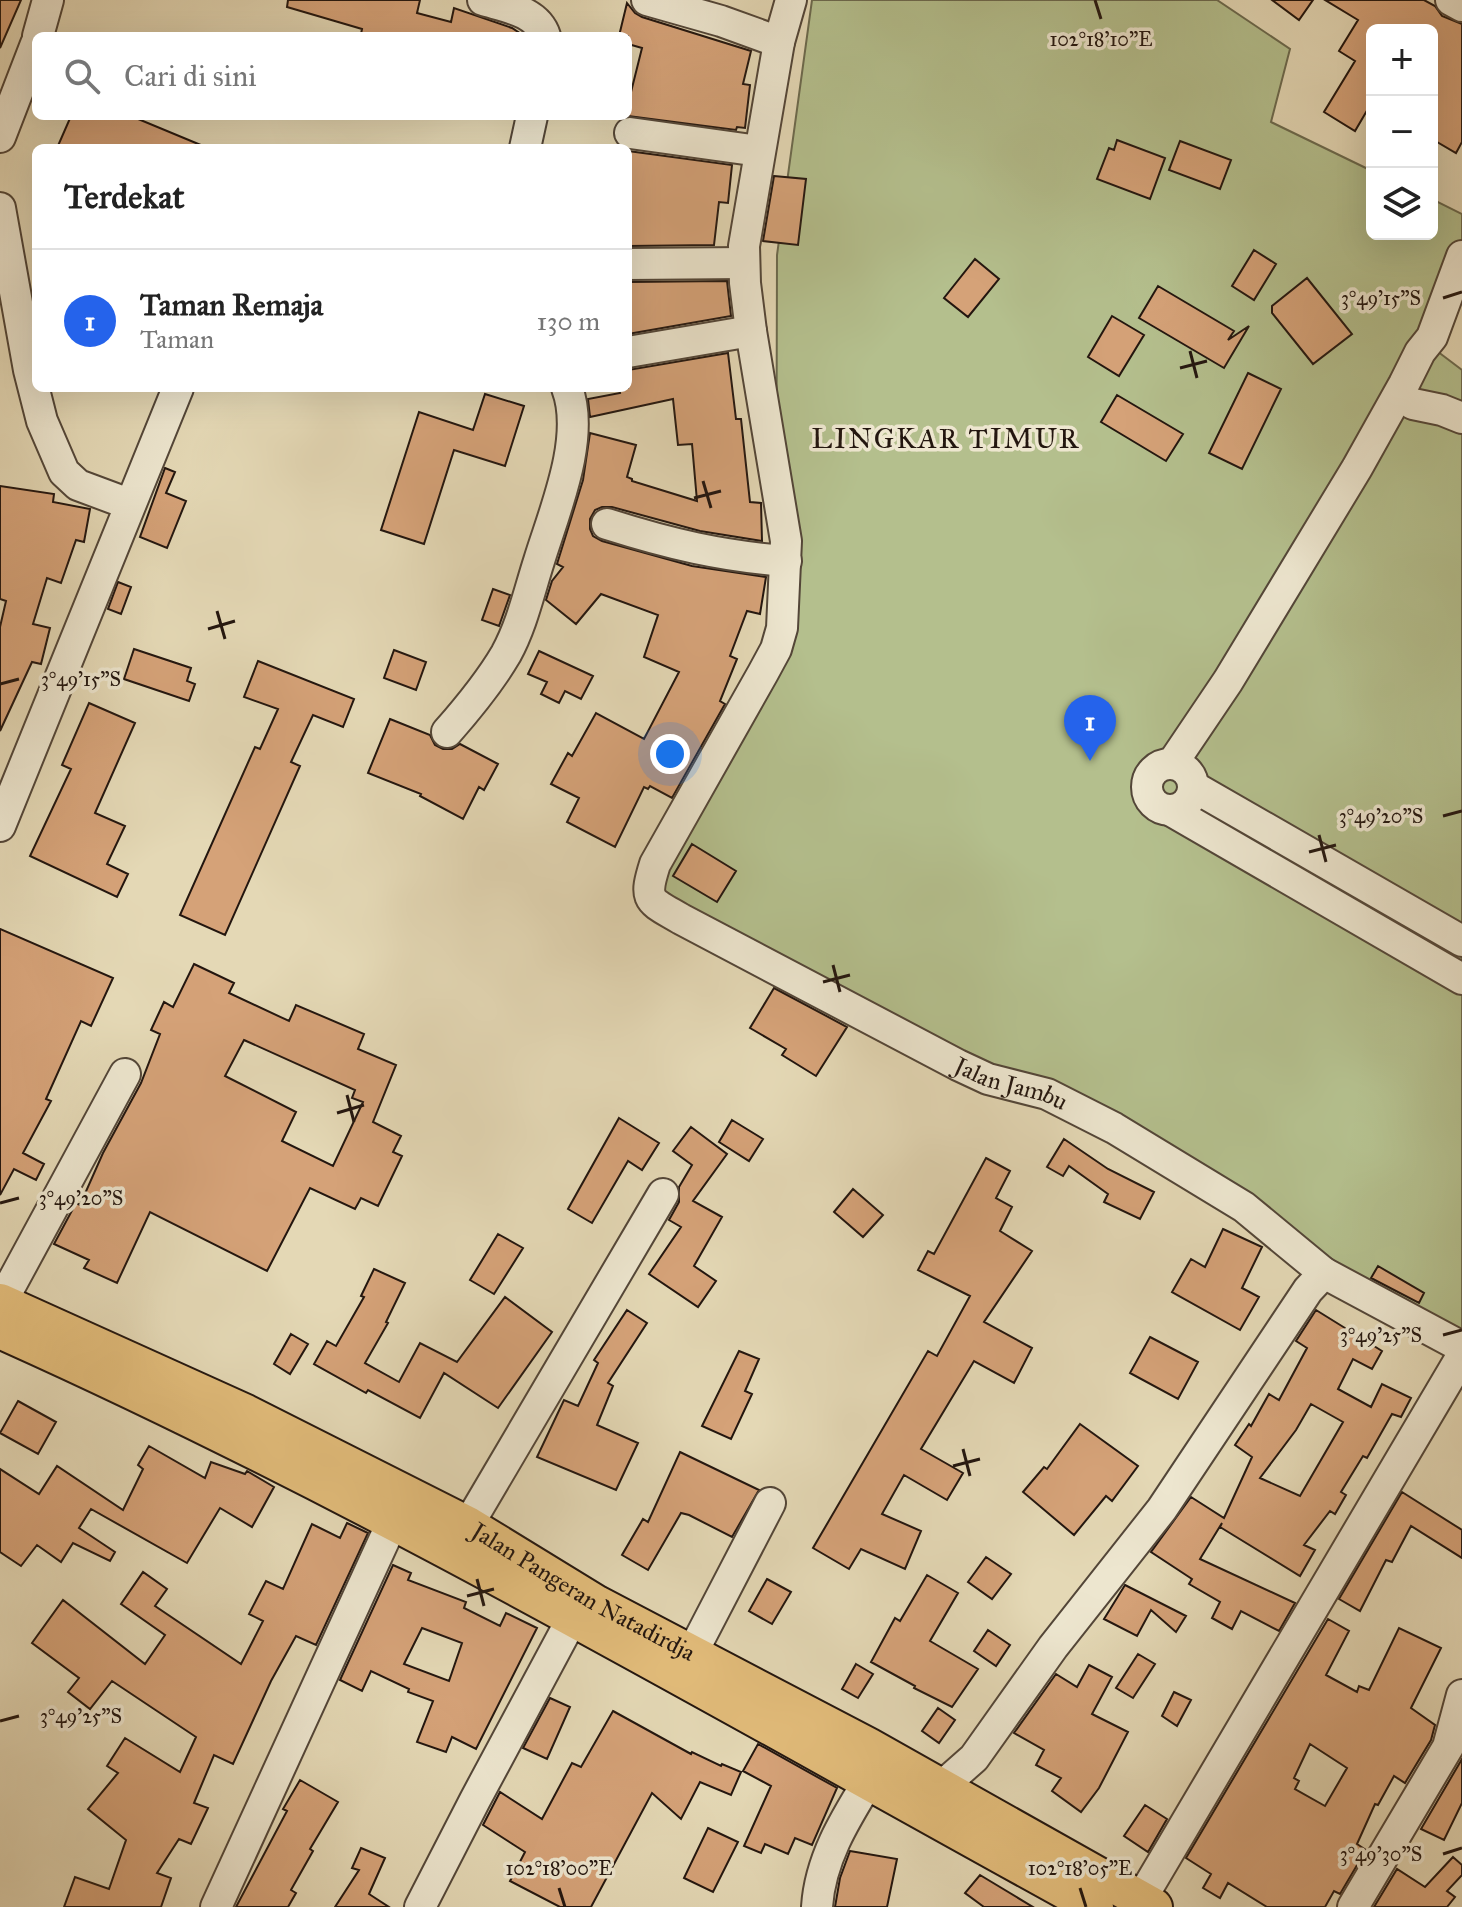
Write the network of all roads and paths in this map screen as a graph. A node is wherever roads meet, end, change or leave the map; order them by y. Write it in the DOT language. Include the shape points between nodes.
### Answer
graph roads {
  1 [pos="48,0"];
  2 [pos="483,0"];
  3 [pos="647,0"];
  4 [pos="791,0"];
  5 [pos="39,32"];
  6 [pos="543,32"];
  7 [pos="779,42"];
  8 [pos="32,54"];
  9 [pos="531,120"];
  10 [pos="630,133"];
  11 [pos="0,137"];
  12 [pos="526,144"];
  13 [pos="759,151"];
  14 [pos="0,208"];
  15 [pos="1462,256"];
  16 [pos="744,263"];
  17 [pos="632,264"];
  18 [pos="751,331"];
  19 [pos="1432,337"];
  20 [pos="632,351"];
  21 [pos="32,382"];
  22 [pos="35,392"];
  23 [pos="176,392"];
  24 [pos="568,392"];
  25 [pos="1413,404"];
  26 [pos="1462,418"];
  27 [pos="129,504"];
  28 [pos="607,524"];
  29 [pos="786,561"];
  30 [pos="447,732"];
  31 [pos="12,759"];
  32 [pos="1184,774"];
  33 [pos="1170,810"];
  34 [pos="0,826"];
  35 [pos="1462,941"];
  36 [pos="1462,979"];
  37 [pos="125,1074"];
  38 [pos="663,1194"];
  39 [pos="1324,1273"];
  40 [pos="2,1323"];
  41 [pos="1462,1347"];
  42 [pos="1462,1356"];
  43 [pos="770,1503"];
  44 [pos="399,1509"];
  45 [pos="468,1525"];
  46 [pos="572,1619"];
  47 [pos="691,1655"];
  48 [pos="1462,1695"];
  49 [pos="868,1782"];
  50 [pos="940,1788"];
  51 [pos="1013,1844"];
  52 [pos="1147,1903"];
  53 [pos="216,1907"];
  54 [pos="420,1907"];
  55 [pos="817,1907"];
  56 [pos="1095,1907"];
  57 [pos="1353,1907"];
  1 -- 5 [label="street"];
  2 -- 6 [label="street" via="531,17"];
  3 -- 7 [label="street"];
  4 -- 7 [label="street"];
  7 -- 13 [label="street"];
  8 -- 11 [label="street"];
  9 -- 12 [label="street"];
  10 -- 13 [label="street"];
  13 -- 16 [label="street"];
  14 -- 21 [label="street"];
  15 -- 19 [label="street"];
  16 -- 17 [label="street"];
  16 -- 18 [label="street"];
  18 -- 20 [label="street"];
  18 -- 29 [label="street" via="784,515"];
  19 -- 25 [label="street" via="1435,357"];
  19 -- 32 [label="street" via="1236,667"];
  22 -- 27 [label="street" via="64,472 78,485"];
  23 -- 27 [label="street"];
  24 -- 30 [label="street" via="573,411 568,455 523,616 492,676"];
  25 -- 26 [label="street"];
  25 -- 32 [label="street" via="1249,681"];
  27 -- 31 [label="street"];
  28 -- 29 [label="street" via="695,550"];
  29 -- 39 [label="street, Jalan Jambu" via="776,649 655,864 649,897 681,919 958,1065 988,1079 1047,1094 1114,1128 1244,1207"];
  31 -- 34 [label="street"];
  32 -- 33 [label="street" via="1188,802"];
  32 -- 33 [label="street" via="1156,770 1147,786 1153,802"];
  32 -- 35 [label="street"];
  33 -- 36 [label="street"];
  37 -- 40 [label="street"];
  38 -- 45 [label="street"];
  39 -- 41 [label="street, Jalan Jambu"];
  39 -- 50 [label="street" via="1162,1509 974,1758"];
  40 -- 44 [label="main road, Jalan Pangeran Natadirdja" via="251,1449"];
  42 -- 52 [label="street"];
  43 -- 47 [label="street"];
  44 -- 45 [label="main road, Jalan Pangeran Natadirdja"];
  44 -- 46 [label="main road, Jalan Pangeran Natadirdja"];
  44 -- 53 [label="street"];
  45 -- 47 [label="main road, Jalan Pangeran Natadirdja"];
  46 -- 49 [label="main road, Jalan Pangeran Natadirdja"];
  46 -- 54 [label="street"];
  47 -- 50 [label="main road, Jalan Pangeran Natadirdja"];
  48 -- 57 [label="street" via="1448,1747"];
  49 -- 51 [label="main road, Jalan Pangeran Natadirdja"];
  49 -- 55 [label="street" via="827,1859"];
  50 -- 51 [label="main road, Jalan Pangeran Natadirdja"];
  51 -- 52 [label="main road, Jalan Pangeran Natadirdja"];
  51 -- 56 [label="main road, Jalan Pangeran Natadirdja"];
}
